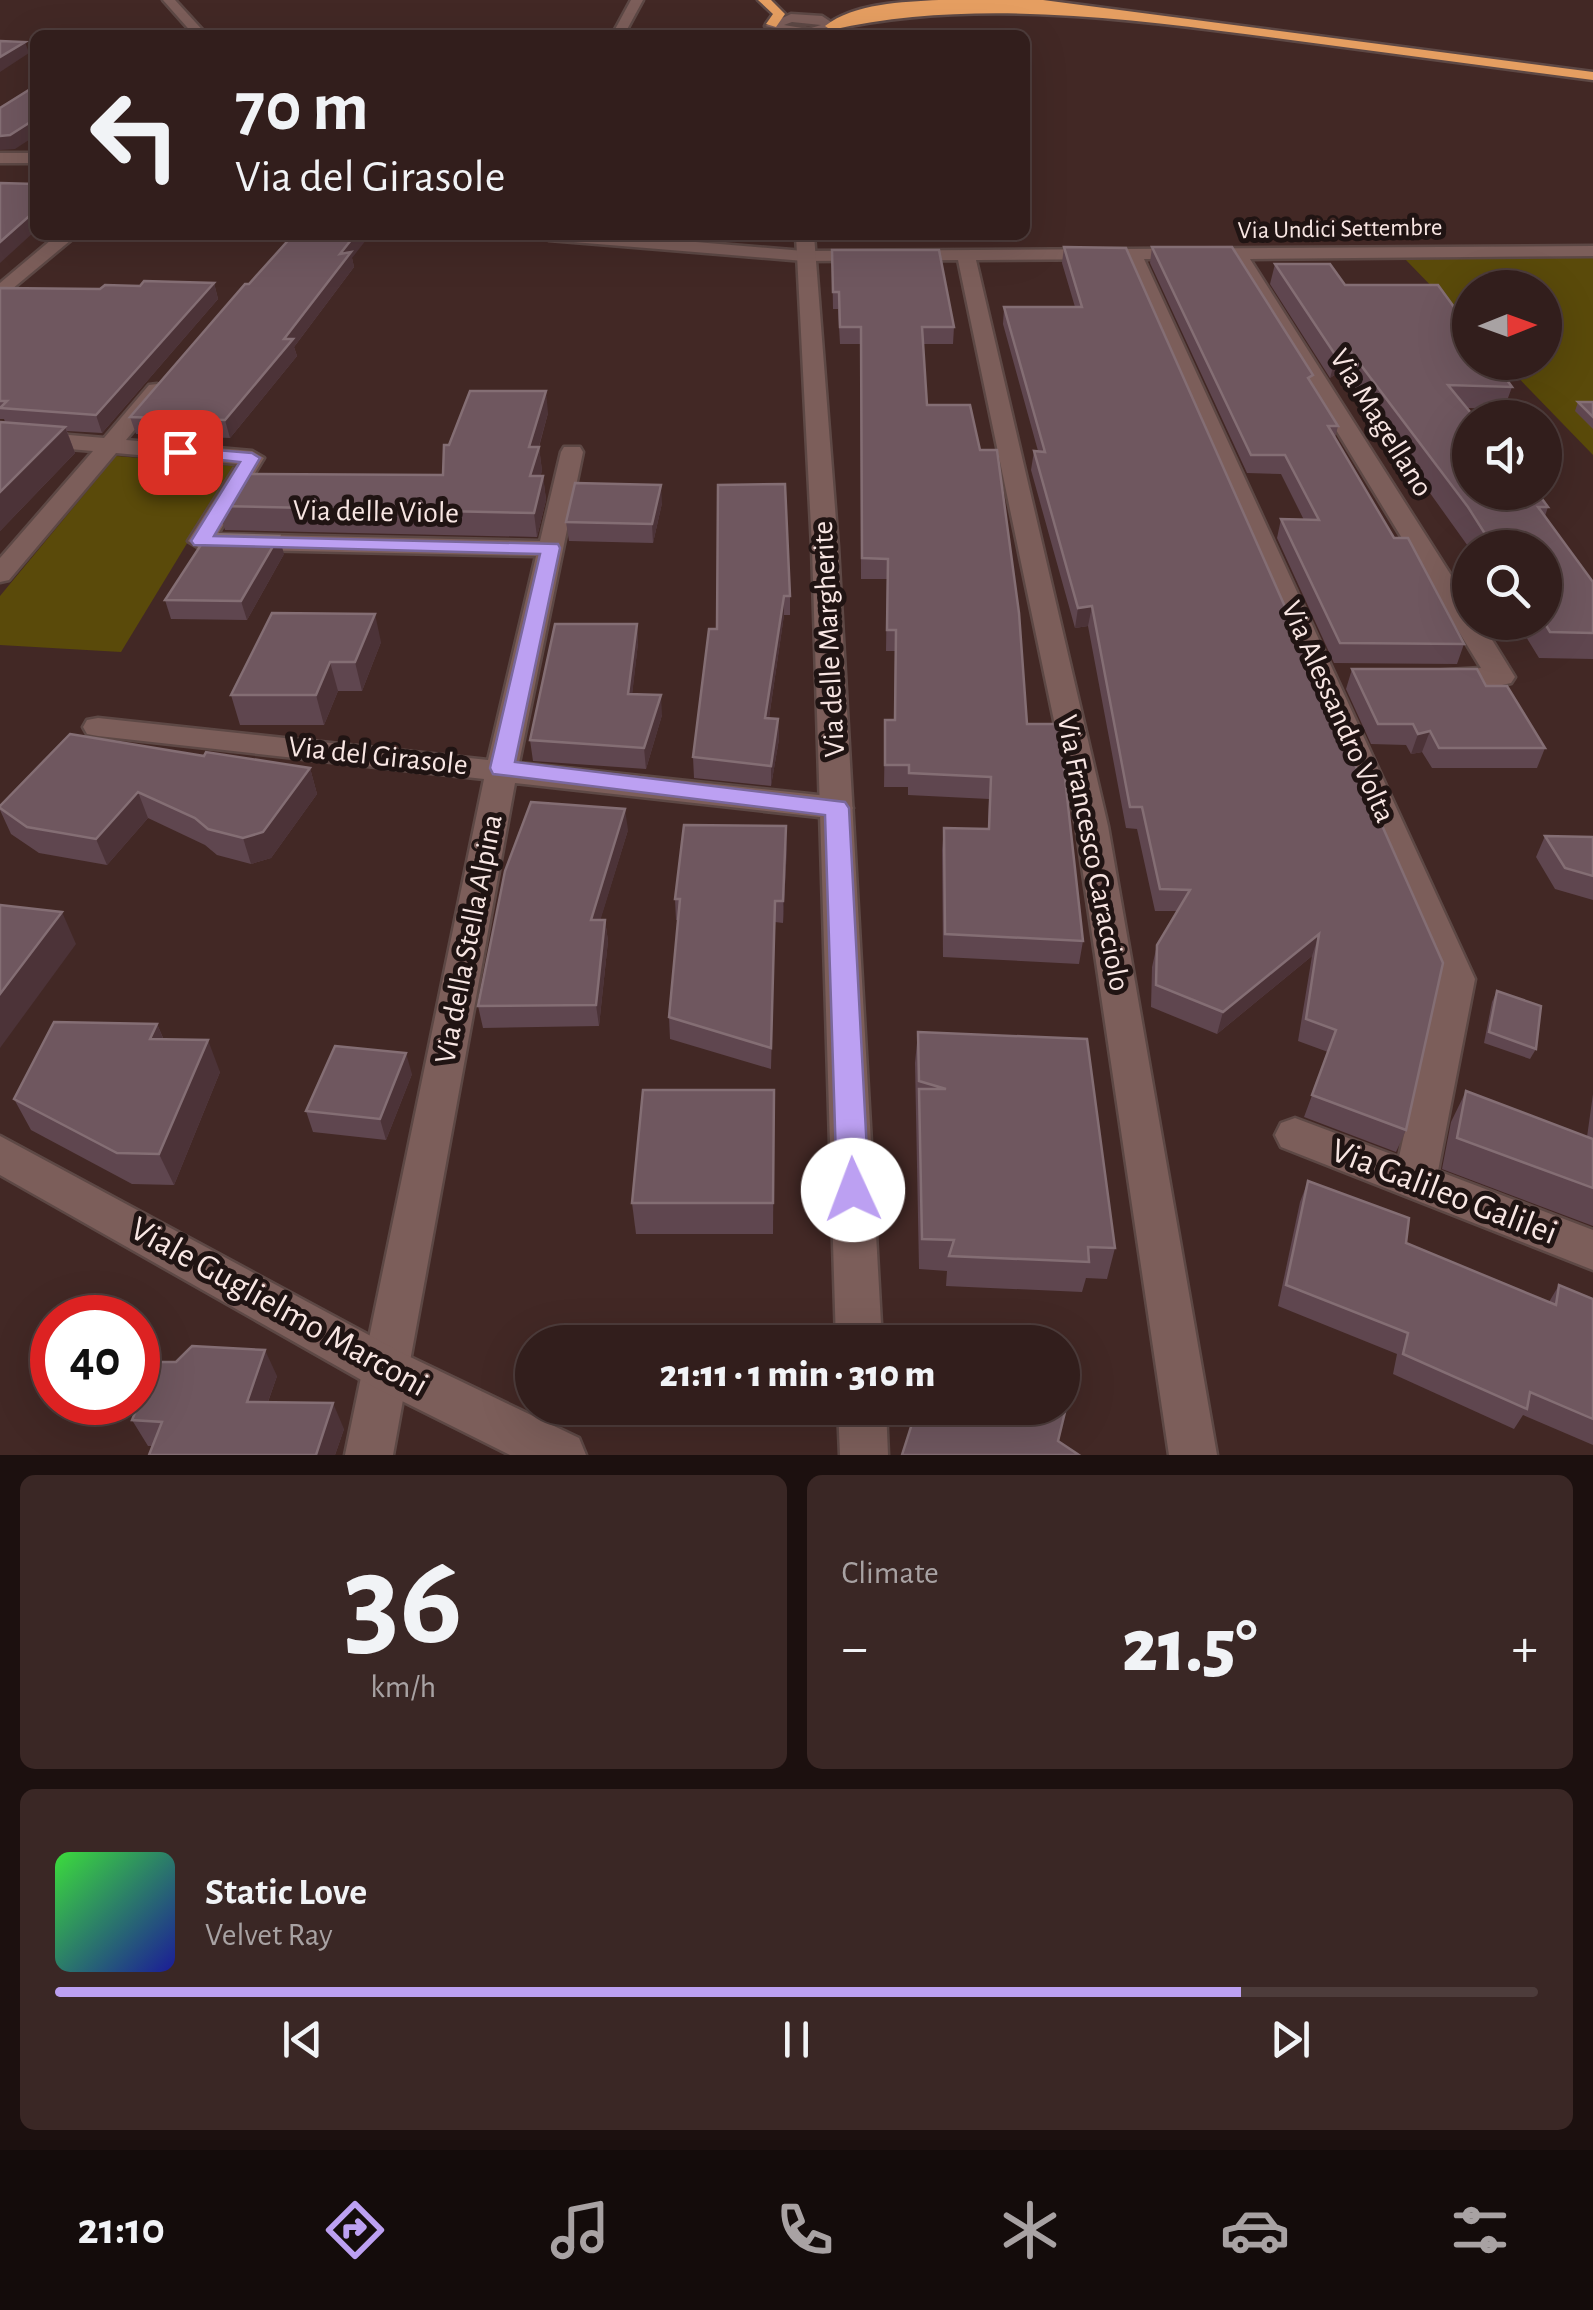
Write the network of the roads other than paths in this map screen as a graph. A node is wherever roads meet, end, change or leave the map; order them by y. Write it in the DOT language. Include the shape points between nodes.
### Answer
graph roads {
  1 [pos="169,0"];
  2 [pos="637,0"];
  3 [pos="764,0"];
  4 [pos="1017,0"];
  5 [pos="1056,0"];
  6 [pos="794,9"];
  7 [pos="772,24"];
  8 [pos="831,26"];
  9 [pos="1218,26"];
  10 [pos="196,30"];
  11 [pos="621,30"];
  12 [pos="779,30"];
  13 [pos="820,30"];
  14 [pos="1593,73"];
  15 [pos="30,158"];
  16 [pos="1,159"];
  17 [pos="62,240"];
  18 [pos="676,240"];
  19 [pos="804,245"];
  20 [pos="1593,251"];
  21 [pos="1238,255"];
  22 [pos="1134,256"];
  23 [pos="966,257"];
  24 [pos="0,294"];
  25 [pos="171,372"];
  26 [pos="0,436"];
  27 [pos="109,446"];
  28 [pos="572,452"];
  29 [pos="551,548"];
  30 [pos="0,574"];
  31 [pos="1422,676"];
  32 [pos="98,726"];
  33 [pos="502,768"];
  34 [pos="837,808"];
  35 [pos="1295,1135"];
  36 [pos="0,1154"];
  37 [pos="1415,1181"];
  38 [pos="1593,1250"];
  39 [pos="858,1325"];
  40 [pos="388,1370"];
  41 [pos="863,1425"];
  42 [pos="370,1455"];
  43 [pos="562,1455"];
  44 [pos="864,1455"];
  45 [pos="1193,1455"];
  1 -- 10 [label="street"];
  2 -- 11 [label="street"];
  3 -- 7 [label="highway" via="778,14"];
  4 -- 9 [label="highway"];
  5 -- 14 [label="highway"];
  6 -- 7 [label="street"];
  6 -- 8 [label="street"];
  7 -- 12 [label="street"];
  8 -- 9 [label="highway" via="860,12 974,1"];
  8 -- 13 [label="street"];
  9 -- 14 [label="highway"];
  15 -- 16 [label="street"];
  17 -- 24 [label="street"];
  18 -- 19 [label="street, Via Undici Settembre"];
  19 -- 23 [label="street, Via Undici Settembre"];
  19 -- 34 [label="street, Via delle Margherite"];
  20 -- 21 [label="street, Via Undici Settembre"];
  21 -- 22 [label="street, Via Undici Settembre"];
  21 -- 31 [label="street, Via Magellano" via="1501,677"];
  22 -- 23 [label="street, Via Undici Settembre"];
  22 -- 37 [label="street, Via Alessandro Volta" via="1332,676 1457,978"];
  23 -- 45 [label="street, Via Francesco Caracciolo" via="1092,826"];
  25 -- 27 [label="street"];
  26 -- 27 [label="street"];
  27 -- 29 [label="street, Via delle Viole" via="252,458 201,541"];
  27 -- 30 [label="street"];
  28 -- 29 [label="street, Via della Stella Alpina"];
  29 -- 33 [label="street, Via della Stella Alpina"];
  32 -- 33 [label="street, Via del Girasole"];
  33 -- 34 [label="street, Via del Girasole"];
  33 -- 40 [label="street, Via della Stella Alpina"];
  34 -- 39 [label="street, Via delle Margherite"];
  35 -- 37 [label="street, Via Galileo Galilei"];
  36 -- 40 [label="street, Viale Guglielmo Marconi"];
  37 -- 38 [label="street, Via Galileo Galilei"];
  40 -- 42 [label="street, Via della Stella Alpina"];
  40 -- 43 [label="street, Viale Guglielmo Marconi"];
  41 -- 44 [label="street"];
}
